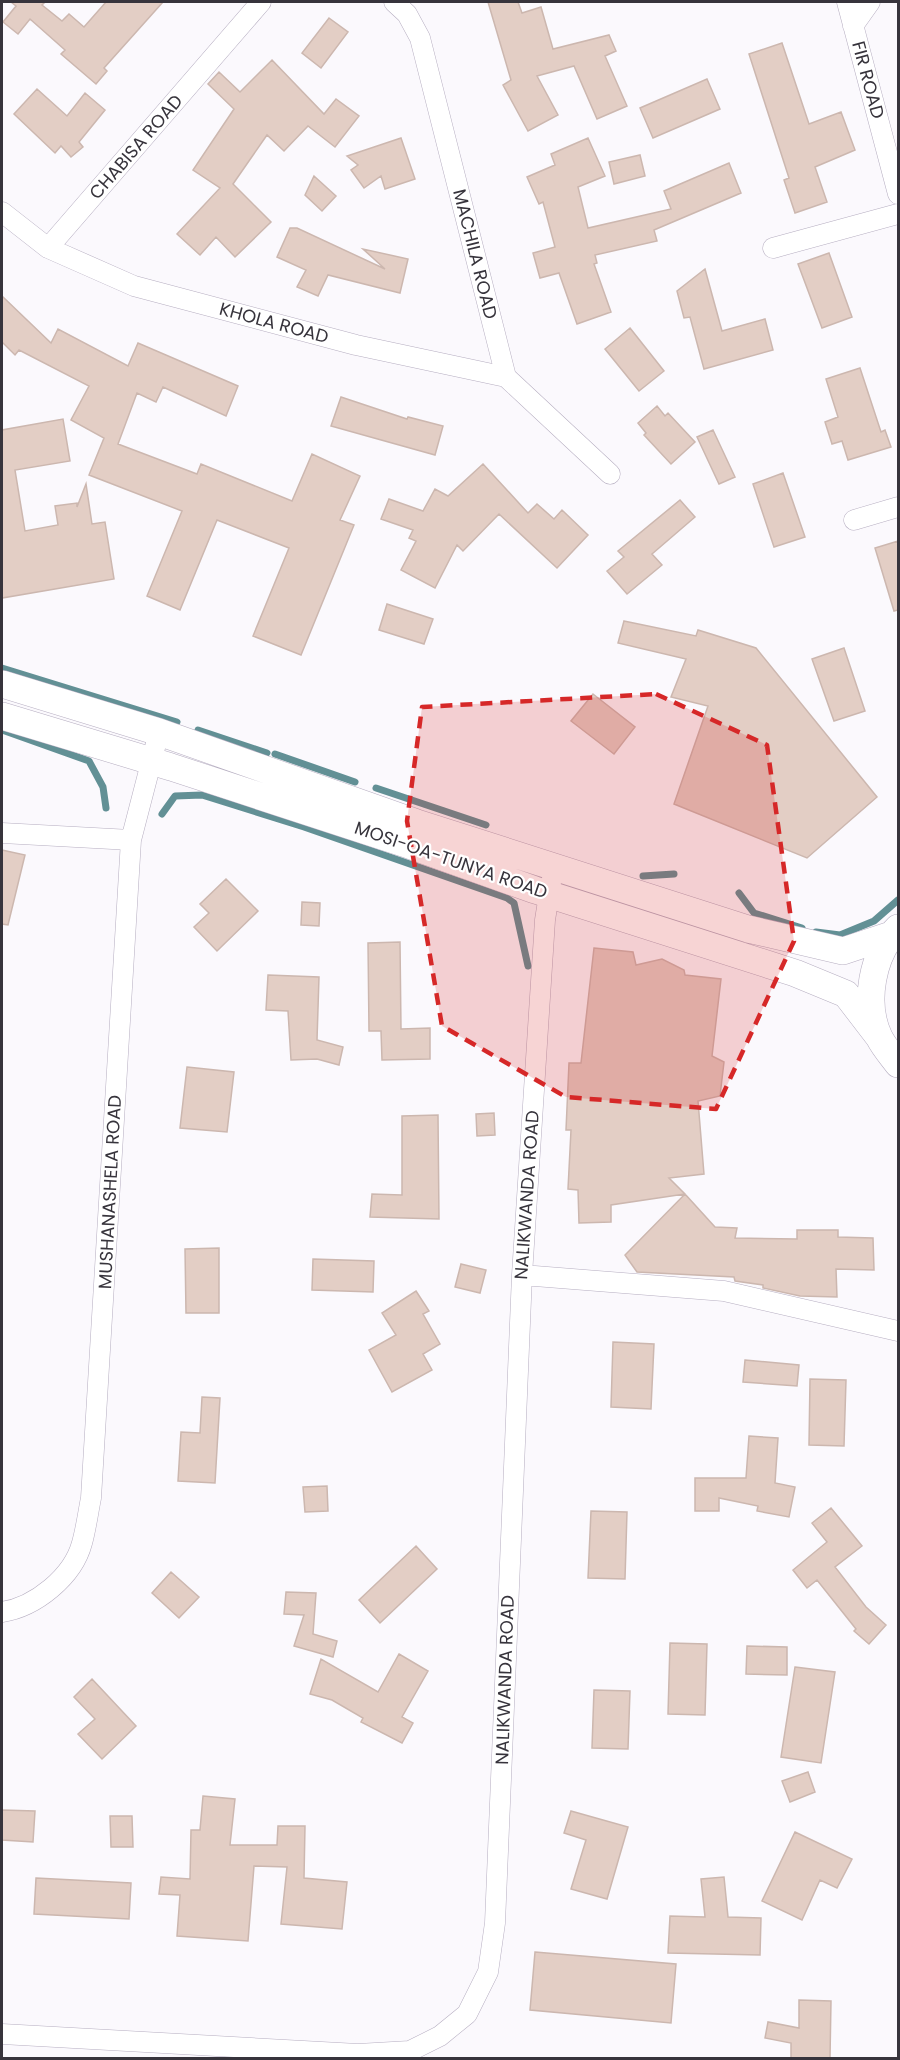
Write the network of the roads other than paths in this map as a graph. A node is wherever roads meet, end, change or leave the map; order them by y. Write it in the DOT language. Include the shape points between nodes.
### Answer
graph roads {
  1 [pos="261,2"];
  2 [pos="394,2"];
  3 [pos="847,2"];
  4 [pos="870,2"];
  5 [pos="853,26"];
  6 [pos="898,194"];
  7 [pos="2,212"];
  8 [pos="898,214"];
  9 [pos="48,248"];
  10 [pos="773,248"];
  11 [pos="506,376"];
  12 [pos="610,474"];
  13 [pos="898,507"];
  14 [pos="855,520"];
  15 [pos="2,684"];
  16 [pos="2,716"];
  17 [pos="159,732"];
  18 [pos="150,760"];
  19 [pos="2,833"];
  20 [pos="131,840"];
  21 [pos="554,865"];
  22 [pos="548,894"];
  23 [pos="895,931"];
  24 [pos="879,1038"];
  25 [pos="898,1064"];
  26 [pos="522,1275"];
  27 [pos="898,1331"];
  28 [pos="2,1612"];
  29 [pos="2,2034"];
  1 -- 9 [label="street, CHABISA ROAD"];
  2 -- 11 [label="street, MACHILA ROAD" via="407,14 420,38"];
  3 -- 5 [label="street, FIR ROAD"];
  4 -- 5 [label="street"];
  5 -- 6 [label="street, FIR ROAD"];
  7 -- 9 [label="street"];
  8 -- 10 [label="street"];
  9 -- 11 [label="street, KHOLA ROAD" via="134,286 356,345"];
  11 -- 12 [label="street"];
  13 -- 14 [label="street"];
  15 -- 17 [label="main road, MOSI-OA-TUNYA ROAD"];
  16 -- 18 [label="main road, MOSI-OA-TUNYA ROAD"];
  17 -- 18 [label="street, MUSHANASHELA ROAD"];
  17 -- 21 [label="main road, MOSI-OA-TUNYA ROAD" via="417,823"];
  18 -- 20 [label="street, MUSHANASHELA ROAD"];
  18 -- 22 [label="main road, MOSI-OA-TUNYA ROAD"];
  19 -- 20 [label="street"];
  20 -- 28 [label="street, MUSHANASHELA ROAD" via="91,1498 82,1546 58,1584 19,1609"];
  21 -- 22 [label="street, NALIKWANDA ROAD"];
  21 -- 23 [label="main road, MOSI-OA-TUNYA ROAD" via="810,945 847,950"];
  22 -- 24 [label="main road, MOSI-OA-TUNYA ROAD" via="835,989 846,994"];
  22 -- 26 [label="street, NALIKWANDA ROAD"];
  23 -- 24 [label="main road" via="880,953 873,973 871,995"];
  24 -- 25 [label="main road, MOSI-OA-TUNYA ROAD"];
  26 -- 27 [label="street" via="724,1291"];
  26 -- 29 [label="street, NALIKWANDA ROAD" via="495,1923 488,1972 467,2014 440,2036 410,2051 368,2054"];
}
